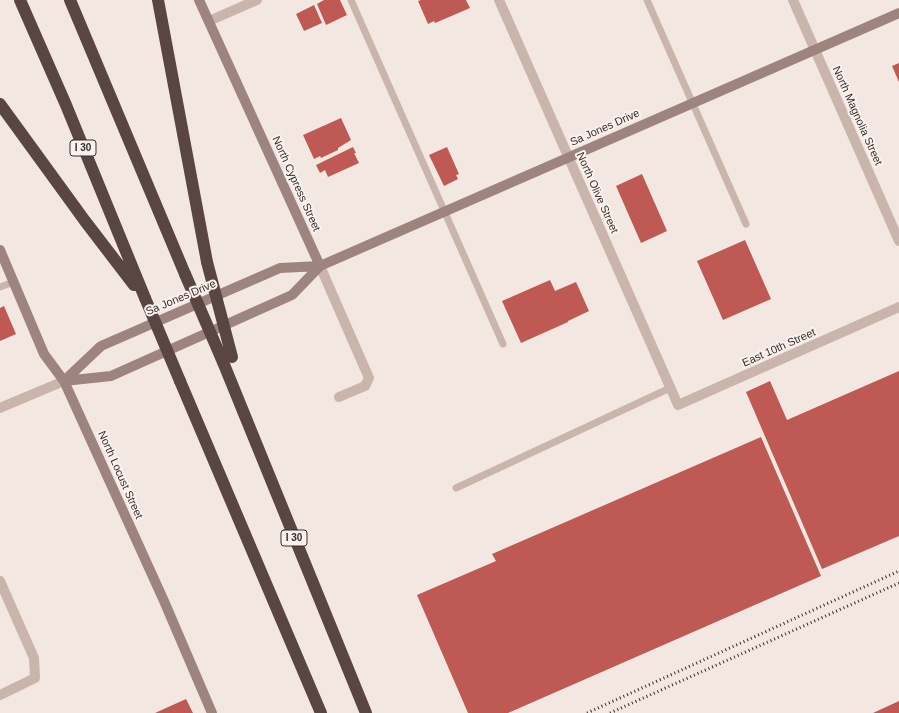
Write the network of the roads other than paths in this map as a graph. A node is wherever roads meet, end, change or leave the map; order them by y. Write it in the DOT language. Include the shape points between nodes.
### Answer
graph roads {
  1 [pos="20,0"];
  2 [pos="70,0"];
  3 [pos="158,0"];
  4 [pos="199,0"];
  5 [pos="257,0"];
  6 [pos="351,0"];
  7 [pos="499,0"];
  8 [pos="647,0"];
  9 [pos="793,0"];
  10 [pos="899,13"];
  11 [pos="209,21"];
  12 [pos="815,50"];
  13 [pos="692,103"];
  14 [pos="0,104"];
  15 [pos="568,157"];
  16 [pos="444,211"];
  17 [pos="746,224"];
  18 [pos="899,242"];
  19 [pos="0,250"];
  20 [pos="320,266"];
  21 [pos="14,282"];
  22 [pos="0,287"];
  23 [pos="145,298"];
  24 [pos="899,307"];
  25 [pos="503,344"];
  26 [pos="227,359"];
  27 [pos="64,381"];
  28 [pos="672,392"];
  29 [pos="339,397"];
  30 [pos="0,408"];
  31 [pos="456,488"];
  32 [pos="0,581"];
  33 [pos="0,695"];
  34 [pos="212,713"];
  35 [pos="321,713"];
  36 [pos="366,713"];
  1 -- 23 [label="highway, I 30"];
  2 -- 26 [label="highway, bridge" via="185,274"];
  3 -- 26 [label="highway, bridge"];
  4 -- 11 [label="main road, North Cypress Street"];
  5 -- 11 [label="street"];
  6 -- 16 [label="lane"];
  7 -- 15 [label="street, North Olive Street"];
  8 -- 13 [label="lane"];
  9 -- 12 [label="street, North Magnolia Street"];
  10 -- 12 [label="main road, Sa Jones Drive"];
  11 -- 20 [label="main road, North Cypress Street"];
  12 -- 13 [label="main road, Sa Jones Drive"];
  12 -- 18 [label="street, North Magnolia Street"];
  13 -- 15 [label="main road, Sa Jones Drive"];
  13 -- 17 [label="lane"];
  14 -- 23 [label="highway"];
  15 -- 16 [label="main road, Sa Jones Drive"];
  15 -- 28 [label="street, North Olive Street"];
  16 -- 20 [label="main road, Sa Jones Drive"];
  16 -- 25 [label="lane"];
  19 -- 21 [label="main road, North Locust Street"];
  20 -- 27 [label="main road, Sa Jones Drive" via="292,295 111,376"];
  20 -- 27 [label="main road, Sa Jones Drive" via="280,268 101,346"];
  20 -- 29 [label="street, North Cypress Street" via="369,378 365,386"];
  21 -- 22 [label="lane"];
  21 -- 27 [label="main road, North Locust Street" via="44,354"];
  23 -- 35 [label="highway, I 30, bridge"];
  24 -- 28 [label="street, East 10th Street" via="678,406"];
  26 -- 36 [label="highway, I 30" via="243,415"];
  27 -- 30 [label="street, Sa Jones Drive"];
  27 -- 34 [label="main road, North Locust Street"];
  28 -- 31 [label="lane"];
  32 -- 33 [label="street" via="34,658 35,678"];
}
